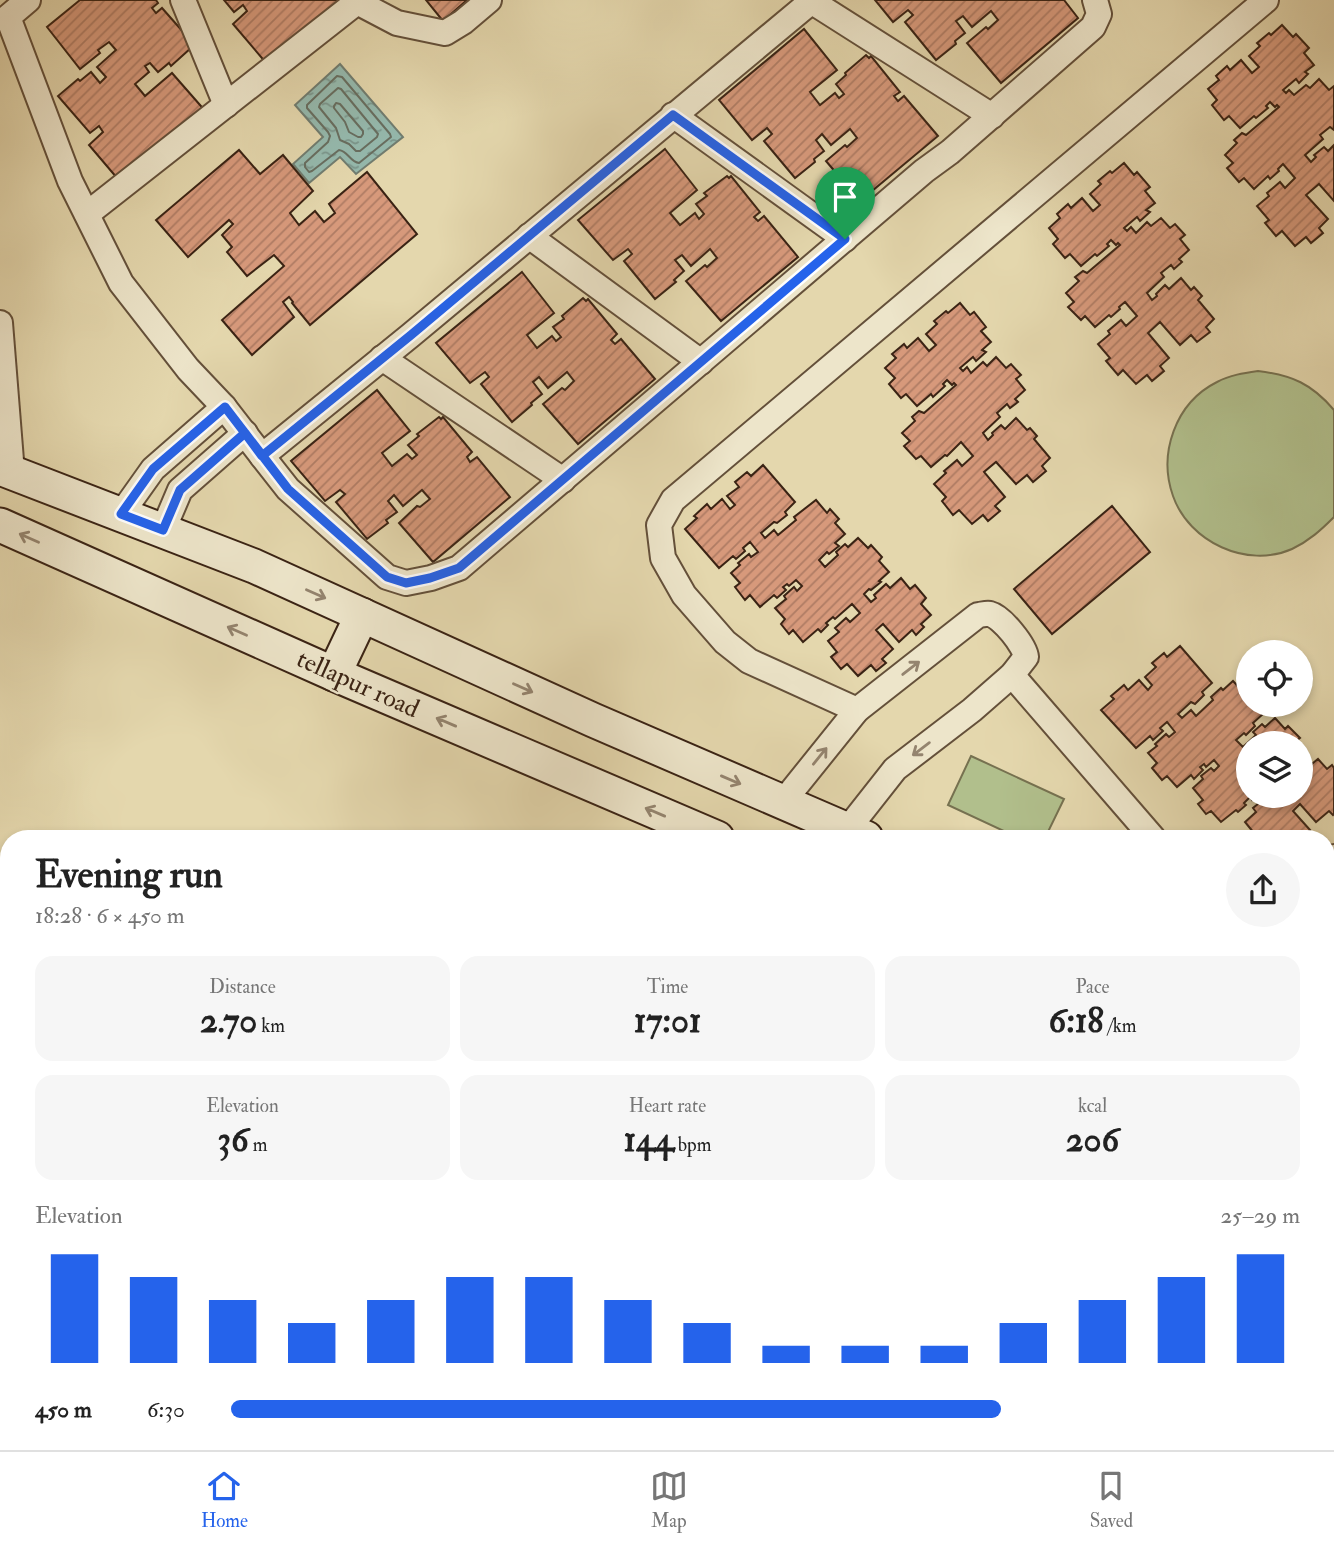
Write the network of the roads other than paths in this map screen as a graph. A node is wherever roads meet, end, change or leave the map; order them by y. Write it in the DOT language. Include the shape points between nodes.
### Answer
graph roads {
  1 [pos="28,0"];
  2 [pos="183,0"];
  3 [pos="489,0"];
  4 [pos="1095,0"];
  5 [pos="1266,0"];
  6 [pos="357,1"];
  7 [pos="812,1"];
  8 [pos="226,105"];
  9 [pos="673,115"];
  10 [pos="992,116"];
  11 [pos="87,214"];
  12 [pos="529,236"];
  13 [pos="845,239"];
  14 [pos="0,324"];
  15 [pos="382,358"];
  16 [pos="701,362"];
  17 [pos="225,407"];
  18 [pos="245,433"];
  19 [pos="262,456"];
  20 [pos="6,470"];
  21 [pos="563,480"];
  22 [pos="121,514"];
  23 [pos="0,525"];
  24 [pos="163,530"];
  25 [pos="362,615"];
  26 [pos="334,674"];
  27 [pos="1012,676"];
  28 [pos="857,710"];
  29 [pos="783,802"];
  30 [pos="699,830"];
  31 [pos="847,830"];
  32 [pos="858,830"];
  33 [pos="1146,830"];
  1 -- 11 [label="street" via="8,17"];
  2 -- 8 [label="street"];
  3 -- 6 [label="street" via="445,33 397,23"];
  4 -- 10 [label="street" via="1099,14 1093,27"];
  5 -- 28 [label="street" via="673,500 659,525 663,558 684,595 725,642 749,661"];
  6 -- 8 [label="street"];
  7 -- 9 [label="street"];
  7 -- 10 [label="street"];
  8 -- 11 [label="street"];
  9 -- 12 [label="street"];
  9 -- 13 [label="street"];
  10 -- 13 [label="street"];
  11 -- 17 [label="street" via="121,283 188,369"];
  12 -- 15 [label="street"];
  12 -- 16 [label="street"];
  13 -- 16 [label="street"];
  14 -- 20 [label="street"];
  15 -- 19 [label="street"];
  15 -- 21 [label="street"];
  16 -- 21 [label="street"];
  17 -- 18 [label="street"];
  17 -- 22 [label="street" via="153,469"];
  18 -- 19 [label="street"];
  18 -- 24 [label="street" via="180,490"];
  19 -- 21 [label="street" via="288,489 387,577 406,583 459,568"];
  20 -- 22 [label="street"];
  22 -- 24 [label="street"];
  26 -- 23 [label="street, tellapur road, one-way"];
  24 -- 25 [label="street, one-way"];
  25 -- 26 [label="street"];
  25 -- 29 [label="street, one-way"];
  30 -- 26 [label="street, tellapur road, one-way"];
  28 -- 27 [label="street, one-way" via="978,615 997,617 1025,649 1026,657"];
  27 -- 32 [label="street, one-way" via="895,769"];
  27 -- 33 [label="street"];
  29 -- 28 [label="street, one-way"];
  29 -- 31 [label="street"];
}
